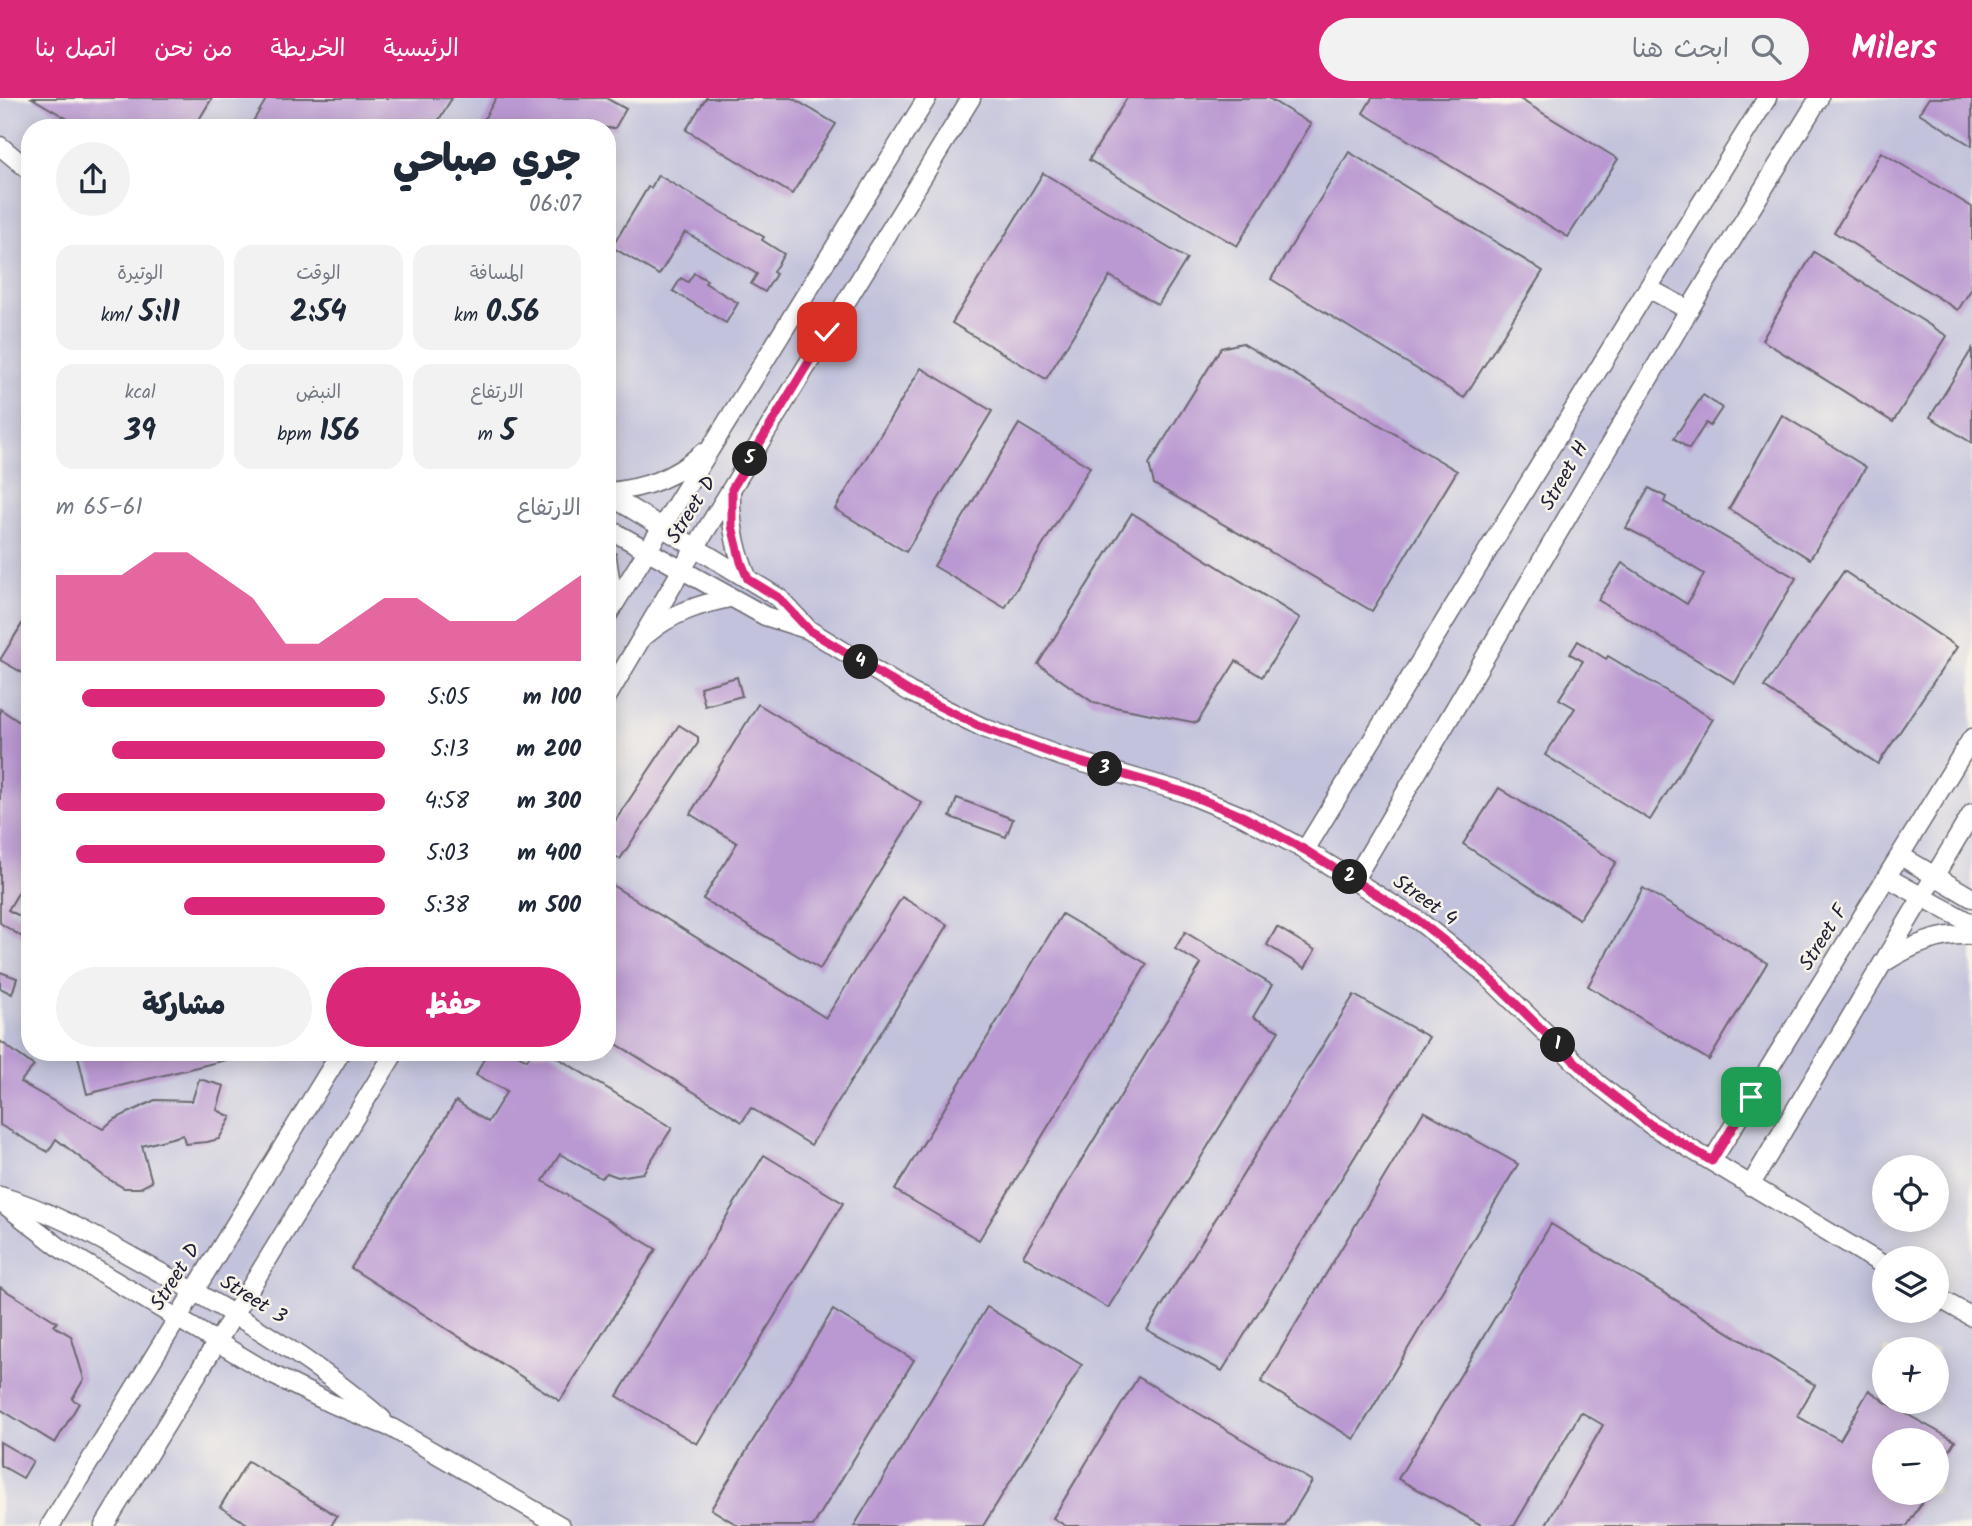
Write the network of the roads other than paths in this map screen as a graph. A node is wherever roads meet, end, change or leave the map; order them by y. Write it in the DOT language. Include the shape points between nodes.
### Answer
graph roads {
  1 [pos="928,98"];
  2 [pos="971,98"];
  3 [pos="1768,98"];
  4 [pos="1819,98"];
  5 [pos="0,146"];
  6 [pos="0,157"];
  7 [pos="21,164"];
  8 [pos="21,167"];
  9 [pos="1648,288"];
  10 [pos="1689,310"];
  11 [pos="715,441"];
  12 [pos="732,489"];
  13 [pos="616,492"];
  14 [pos="616,499"];
  15 [pos="662,527"];
  16 [pos="616,533"];
  17 [pos="696,546"];
  18 [pos="647,551"];
  19 [pos="681,571"];
  20 [pos="748,579"];
  21 [pos="730,598"];
  22 [pos="616,601"];
  23 [pos="809,630"];
  24 [pos="639,641"];
  25 [pos="616,681"];
  26 [pos="1972,738"];
  27 [pos="1972,813"];
  28 [pos="1305,850"];
  29 [pos="1901,856"];
  30 [pos="1935,876"];
  31 [pos="1888,878"];
  32 [pos="1354,880"];
  33 [pos="1923,897"];
  34 [pos="1972,898"];
  35 [pos="1972,924"];
  36 [pos="1972,936"];
  37 [pos="1879,966"];
  38 [pos="335,1061"];
  39 [pos="389,1061"];
  40 [pos="1712,1161"];
  41 [pos="1750,1186"];
  42 [pos="0,1199"];
  43 [pos="1872,1258"];
  44 [pos="194,1291"];
  45 [pos="1949,1304"];
  46 [pos="234,1315"];
  47 [pos="1972,1317"];
  48 [pos="177,1318"];
  49 [pos="217,1342"];
  50 [pos="392,1428"];
  51 [pos="50,1526"];
  52 [pos="104,1526"];
  53 [pos="561,1526"];
  1 -- 11 [label="street, Street D"];
  2 -- 12 [label="street, Street D"];
  3 -- 9 [label="street, Street H"];
  4 -- 10 [label="street, Street H"];
  5 -- 7 [label="street"];
  6 -- 8 [label="street"];
  9 -- 10 [label="street"];
  9 -- 28 [label="street, Street H"];
  10 -- 32 [label="street, Street H"];
  11 -- 13 [label="street" via="678,472"];
  11 -- 15 [label="street, Street D"];
  12 -- 17 [label="street, Street D"];
  12 -- 20 [label="street" via="732,526"];
  14 -- 15 [label="street, Street 4"];
  15 -- 17 [label="street, Street 4"];
  15 -- 18 [label="street, Street D"];
  16 -- 18 [label="street, Street 4"];
  17 -- 19 [label="street, Street D"];
  17 -- 20 [label="street, Street 4"];
  18 -- 19 [label="street, Street 4"];
  18 -- 22 [label="street, Street D"];
  19 -- 21 [label="street, Street 4"];
  19 -- 24 [label="street, Street D"];
  20 -- 23 [label="street, Street 4" via="779,598"];
  21 -- 23 [label="street, Street 4" via="765,616"];
  21 -- 24 [label="street" via="691,608"];
  23 -- 28 [label="street, Street 4" via="910,692 984,728 1183,792 1244,817"];
  24 -- 25 [label="street, Street D"];
  26 -- 29 [label="street, Street F"];
  27 -- 30 [label="street"];
  28 -- 32 [label="street, Street 4"];
  29 -- 30 [label="street"];
  29 -- 31 [label="street, Street F"];
  30 -- 33 [label="street"];
  30 -- 34 [label="street"];
  31 -- 33 [label="street"];
  31 -- 40 [label="street, Street F"];
  32 -- 40 [label="street, Street 4" via="1419,921 1481,970 1597,1083 1651,1125"];
  33 -- 35 [label="street"];
  33 -- 37 [label="street"];
  36 -- 37 [label="street" via="1935,939"];
  37 -- 41 [label="street"];
  38 -- 44 [label="street, Street D"];
  39 -- 46 [label="street"];
  40 -- 41 [label="street, Street 4"];
  41 -- 43 [label="street, Street 4"];
  42 -- 44 [label="street, Street 3" via="57,1217"];
  42 -- 48 [label="street, Street 3" via="63,1250"];
  44 -- 46 [label="street, Street 3"];
  44 -- 48 [label="street, Street D"];
  45 -- 47 [label="street"];
  46 -- 49 [label="street"];
  46 -- 50 [label="street, Street 3" via="314,1366"];
  48 -- 49 [label="street, Street 3"];
  48 -- 51 [label="street, Street D"];
  49 -- 50 [label="street, Street 3" via="299,1388"];
  49 -- 52 [label="street"];
  50 -- 53 [label="street, Street 3"];
}
